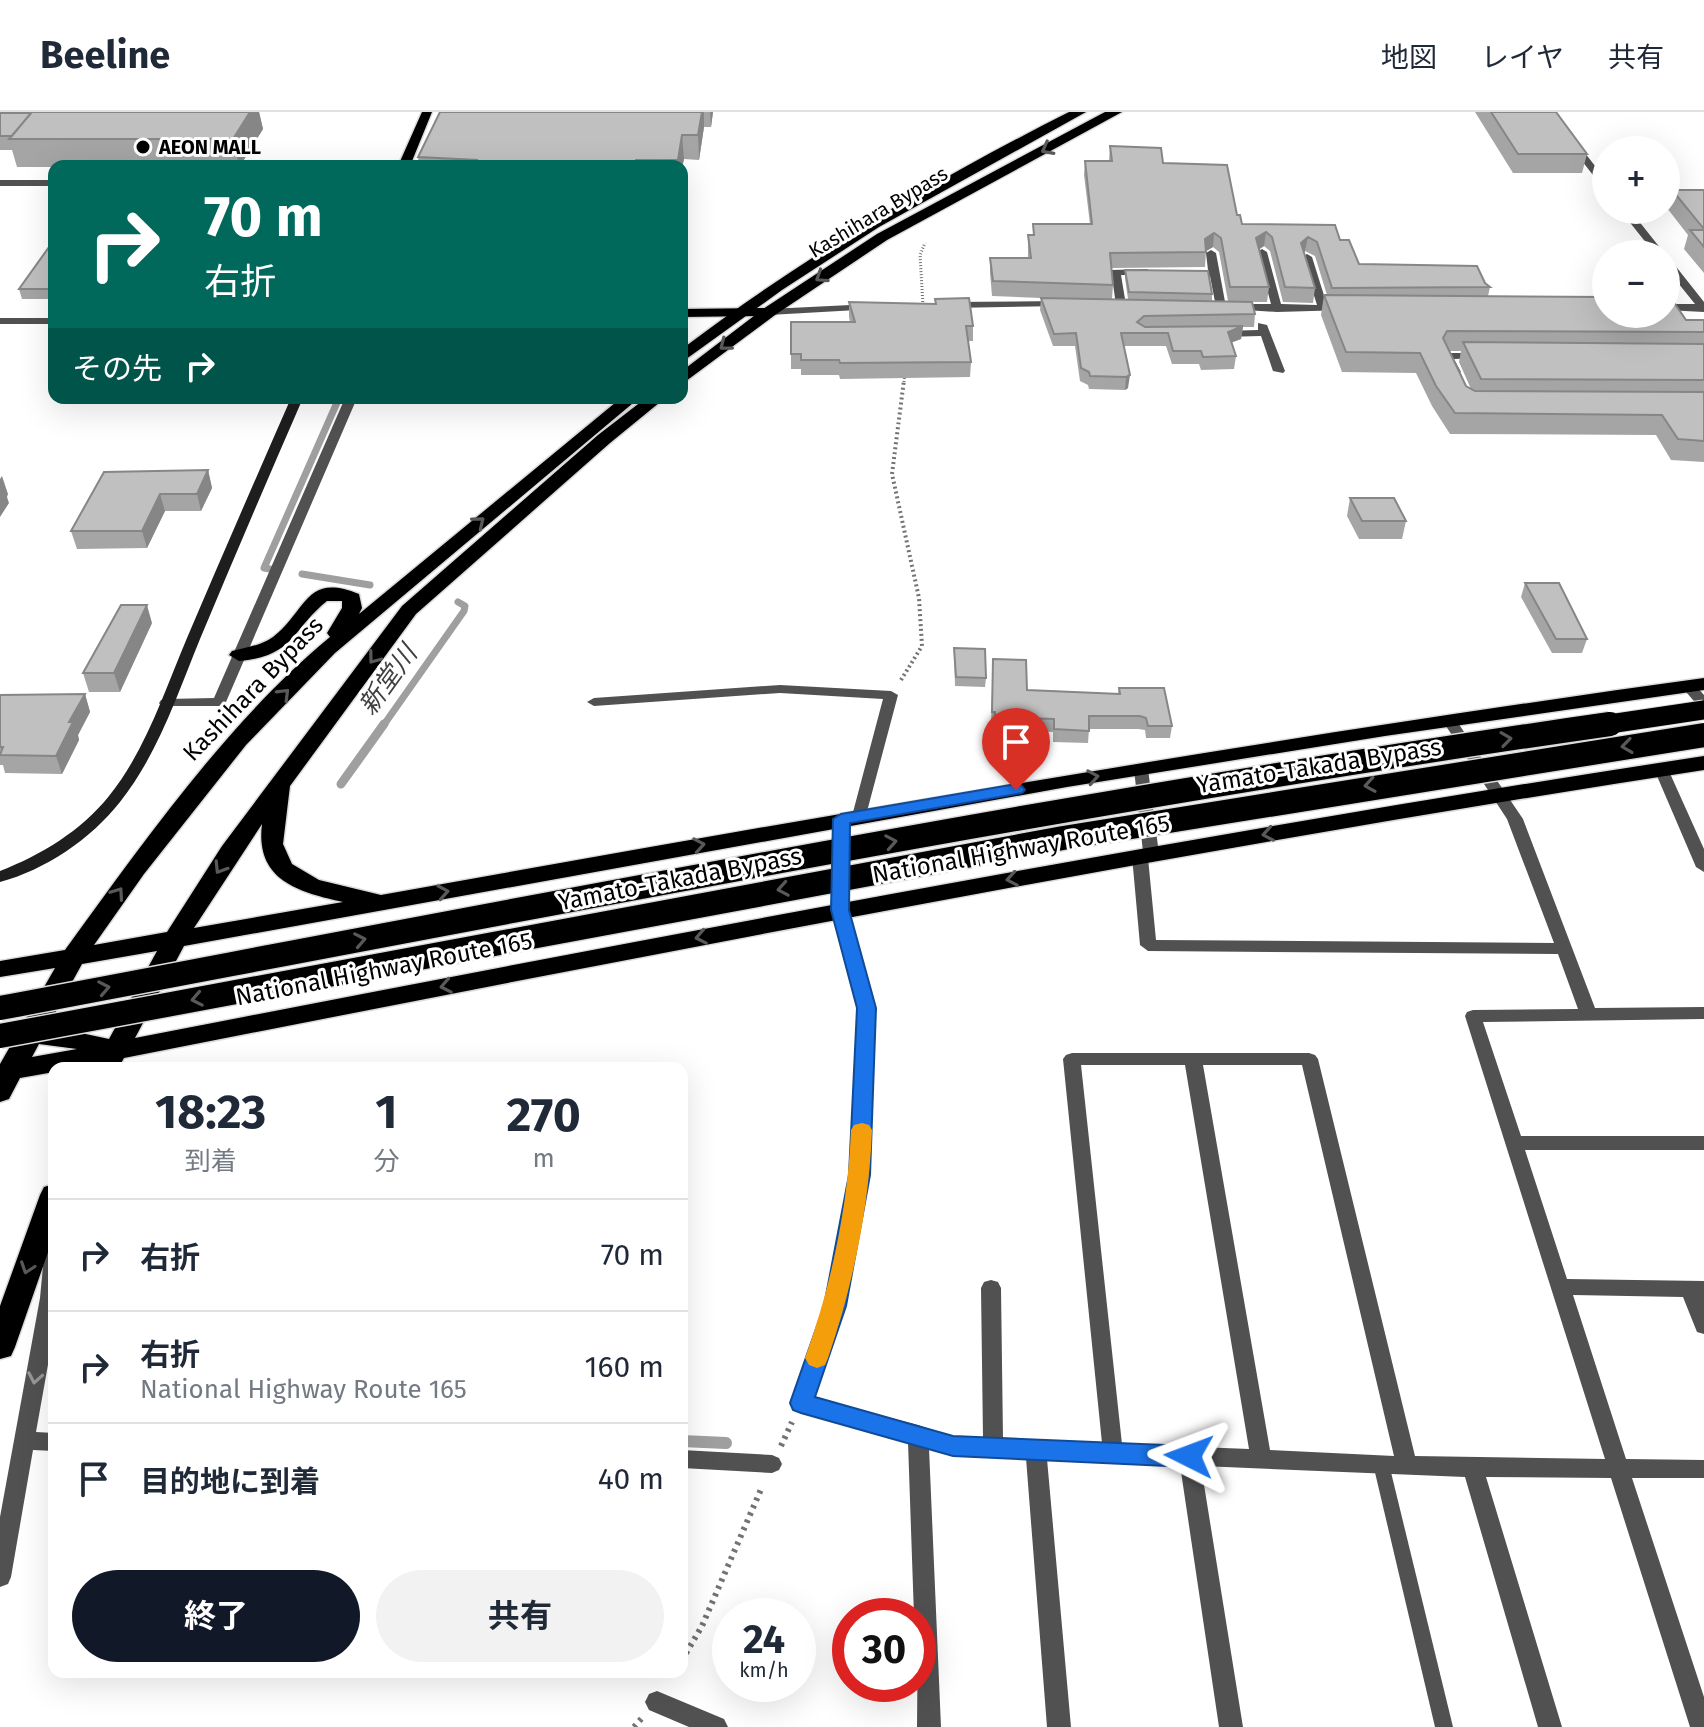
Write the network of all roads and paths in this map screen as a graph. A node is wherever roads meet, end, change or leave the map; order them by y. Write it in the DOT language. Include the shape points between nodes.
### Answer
graph roads {
  1 [pos="427,112"];
  2 [pos="1079,112"];
  3 [pos="1115,112"];
  4 [pos="1548,112"];
  5 [pos="407,160"];
  6 [pos="1592,168"];
  7 [pos="0,183"];
  8 [pos="48,183"];
  9 [pos="1636,224"];
  10 [pos="1649,240"];
  11 [pos="925,243"];
  12 [pos="1262,252"];
  13 [pos="1211,253"];
  14 [pos="1307,257"];
  15 [pos="1157,272"];
  16 [pos="1171,272"];
  17 [pos="1214,273"];
  18 [pos="1680,279"];
  19 [pos="1074,304"];
  20 [pos="923,305"];
  21 [pos="1105,305"];
  22 [pos="1121,305"];
  23 [pos="1135,306"];
  24 [pos="884,307"];
  25 [pos="1206,307"];
  26 [pos="1221,307"];
  27 [pos="1680,307"];
  28 [pos="1256,308"];
  29 [pos="1323,308"];
  30 [pos="1355,308"];
  31 [pos="1703,308"];
  32 [pos="1277,309"];
  33 [pos="769,312"];
  34 [pos="688,313"];
  35 [pos="742,313"];
  36 [pos="0,321"];
  37 [pos="48,321"];
  38 [pos="1265,333"];
  39 [pos="1204,334"];
  40 [pos="688,353"];
  41 [pos="1493,356"];
  42 [pos="906,367"];
  43 [pos="1279,371"];
  44 [pos="688,374"];
  45 [pos="1459,380"];
  46 [pos="294,404"];
  47 [pos="348,404"];
  48 [pos="624,404"];
  49 [pos="649,404"];
  50 [pos="328,649"];
  51 [pos="239,655"];
  52 [pos="1696,685"];
  53 [pos="891,695"];
  54 [pos="594,702"];
  55 [pos="166,703"];
  56 [pos="1704,704"];
  57 [pos="1704,710"];
  58 [pos="1449,720"];
  59 [pos="1704,735"];
  60 [pos="1704,763"];
  61 [pos="1141,769"];
  62 [pos="1661,769"];
  63 [pos="279,785"];
  64 [pos="1500,794"];
  65 [pos="851,818"];
  66 [pos="1145,855"];
  67 [pos="1704,867"];
  68 [pos="0,877"];
  69 [pos="401,900"];
  70 [pos="840,910"];
  71 [pos="174,941"];
  72 [pos="1562,949"];
  73 [pos="73,957"];
  74 [pos="0,966"];
  75 [pos="0,1008"];
  76 [pos="1704,1013"];
  77 [pos="1589,1015"];
  78 [pos="31,1034"];
  79 [pos="0,1036"];
  80 [pos="111,1059"];
  81 [pos="1193,1059"];
  82 [pos="48,1071"];
  83 [pos="4,1079"];
  84 [pos="1515,1143"];
  85 [pos="1704,1143"];
  86 [pos="48,1212"];
  87 [pos="1561,1287"];
  88 [pos="991,1288"];
  89 [pos="1697,1289"];
  90 [pos="48,1309"];
  91 [pos="1704,1326"];
  92 [pos="0,1347"];
  93 [pos="801,1403"];
  94 [pos="918,1434"];
  95 [pos="24,1440"];
  96 [pos="48,1442"];
  97 [pos="993,1448"];
  98 [pos="1036,1450"];
  99 [pos="1113,1453"];
  100 [pos="1189,1456"];
  101 [pos="688,1459"];
  102 [pos="1261,1459"];
  103 [pos="772,1464"];
  104 [pos="1381,1464"];
  105 [pos="1407,1465"];
  106 [pos="1473,1468"];
  107 [pos="1704,1469"];
  108 [pos="1617,1470"];
  109 [pos="0,1577"];
  110 [pos="688,1650"];
  111 [pos="657,1702"];
  112 [pos="716,1727"];
  113 [pos="929,1727"];
  114 [pos="1059,1727"];
  115 [pos="1231,1727"];
  116 [pos="1444,1727"];
  117 [pos="1550,1727"];
  118 [pos="1702,1727"];
  1 -- 5 [label="main road"];
  2 -- 35 [label="highway, Kashihara Bypass" via="868,225"];
  3 -- 33 [label="highway, Kashihara Bypass, one-way" via="882,237"];
  4 -- 6 [label="street"];
  7 -- 8 [label="street"];
  9 -- 10 [label="street"];
  11 -- 20 [label="path" via="920,255"];
  12 -- 32 [label="street"];
  13 -- 17 [label="street"];
  14 -- 29 [label="street"];
  15 -- 22 [label="street" via="1115,272"];
  16 -- 17 [label="street"];
  17 -- 26 [label="street"];
  18 -- 31 [label="street"];
  19 -- 20 [label="street"];
  21 -- 22 [label="street"];
  22 -- 23 [label="street"];
  24 -- 33 [label="street"];
  25 -- 26 [label="street"];
  26 -- 28 [label="street"];
  27 -- 31 [label="street"];
  28 -- 32 [label="street"];
  28 -- 38 [label="street"];
  29 -- 30 [label="street"];
  29 -- 32 [label="street"];
  33 -- 35 [label="main road"];
  33 -- 44 [label="highway, Kashihara Bypass, one-way"];
  34 -- 35 [label="main road"];
  35 -- 40 [label="highway, Kashihara Bypass"];
  36 -- 37 [label="street"];
  38 -- 39 [label="street"];
  38 -- 43 [label="street"];
  41 -- 45 [label="street" via="1447,356"];
  42 -- 53 [label="path" via="892,474 919,598 922,646"];
  46 -- 55 [label="street"];
  47 -- 51 [label="street"];
  50 -- 48 [label="highway, Kashihara Bypass, one-way"];
  49 -- 63 [label="highway, one-way" via="409,610"];
  50 -- 51 [label="highway" via="352,608 348,595 314,599 278,643"];
  73 -- 50 [label="highway, Kashihara Bypass, one-way" via="238,740"];
  51 -- 55 [label="street" via="219,702"];
  52 -- 56 [label="street"];
  52 -- 58 [label="highway"];
  53 -- 54 [label="street" via="780,689"];
  53 -- 65 [label="street"];
  55 -- 68 [label="street" via="114,800 56,850"];
  75 -- 57 [label="highway, Yamato-Takada Bypass, one-way, bridge" via="1090,806"];
  58 -- 61 [label="highway"];
  58 -- 64 [label="street"];
  59 -- 79 [label="highway, Yamato-Takada Bypass, one-way, bridge" via="1108,829"];
  60 -- 62 [label="highway, National Highway Route 165"];
  65 -- 61 [label="highway, one-way"];
  61 -- 66 [label="street"];
  62 -- 64 [label="highway, National Highway Route 165"];
  62 -- 67 [label="street"];
  63 -- 69 [label="highway" via="272,842 282,867 327,890"];
  63 -- 71 [label="highway, one-way"];
  64 -- 66 [label="highway, National Highway Route 165, one-way"];
  64 -- 72 [label="street" via="1515,819"];
  69 -- 65 [label="highway, one-way"];
  65 -- 70 [label="street"];
  66 -- 70 [label="highway, National Highway Route 165, one-way"];
  66 -- 72 [label="street" via="1148,945"];
  69 -- 71 [label="highway"];
  70 -- 80 [label="highway, National Highway Route 165, one-way"];
  70 -- 93 [label="street" via="867,1008 860,1175 835,1306"];
  71 -- 73 [label="highway"];
  71 -- 80 [label="highway"];
  72 -- 77 [label="street"];
  73 -- 74 [label="highway"];
  73 -- 78 [label="highway, Kashihara Bypass"];
  76 -- 77 [label="street"];
  77 -- 84 [label="street" via="1473,1016"];
  78 -- 79 [label="highway"];
  78 -- 80 [label="highway" via="64,1036"];
  78 -- 83 [label="highway, Kashihara Bypass"];
  81 -- 99 [label="street" via="1072,1059"];
  81 -- 102 [label="street"];
  81 -- 105 [label="street" via="1309,1059"];
  82 -- 83 [label="highway, National Highway Route 165"];
  84 -- 85 [label="street"];
  84 -- 87 [label="street"];
  86 -- 92 [label="highway, one-way"];
  87 -- 89 [label="street"];
  87 -- 108 [label="street"];
  88 -- 97 [label="street"];
  89 -- 91 [label="street"];
  90 -- 95 [label="street, one-way"];
  93 -- 94 [label="street"];
  93 -- 103 [label="path"];
  94 -- 97 [label="street" via="953,1446"];
  94 -- 113 [label="street"];
  95 -- 96 [label="street"];
  95 -- 109 [label="street"];
  97 -- 98 [label="street"];
  98 -- 99 [label="street"];
  98 -- 114 [label="street"];
  99 -- 100 [label="street"];
  100 -- 102 [label="street"];
  100 -- 115 [label="street"];
  101 -- 103 [label="street"];
  102 -- 104 [label="street"];
  103 -- 110 [label="path"];
  104 -- 105 [label="street"];
  104 -- 116 [label="lane"];
  105 -- 106 [label="street"];
  106 -- 108 [label="street"];
  106 -- 117 [label="street"];
  107 -- 108 [label="street"];
  108 -- 118 [label="street"];
  111 -- 112 [label="street"];
}
